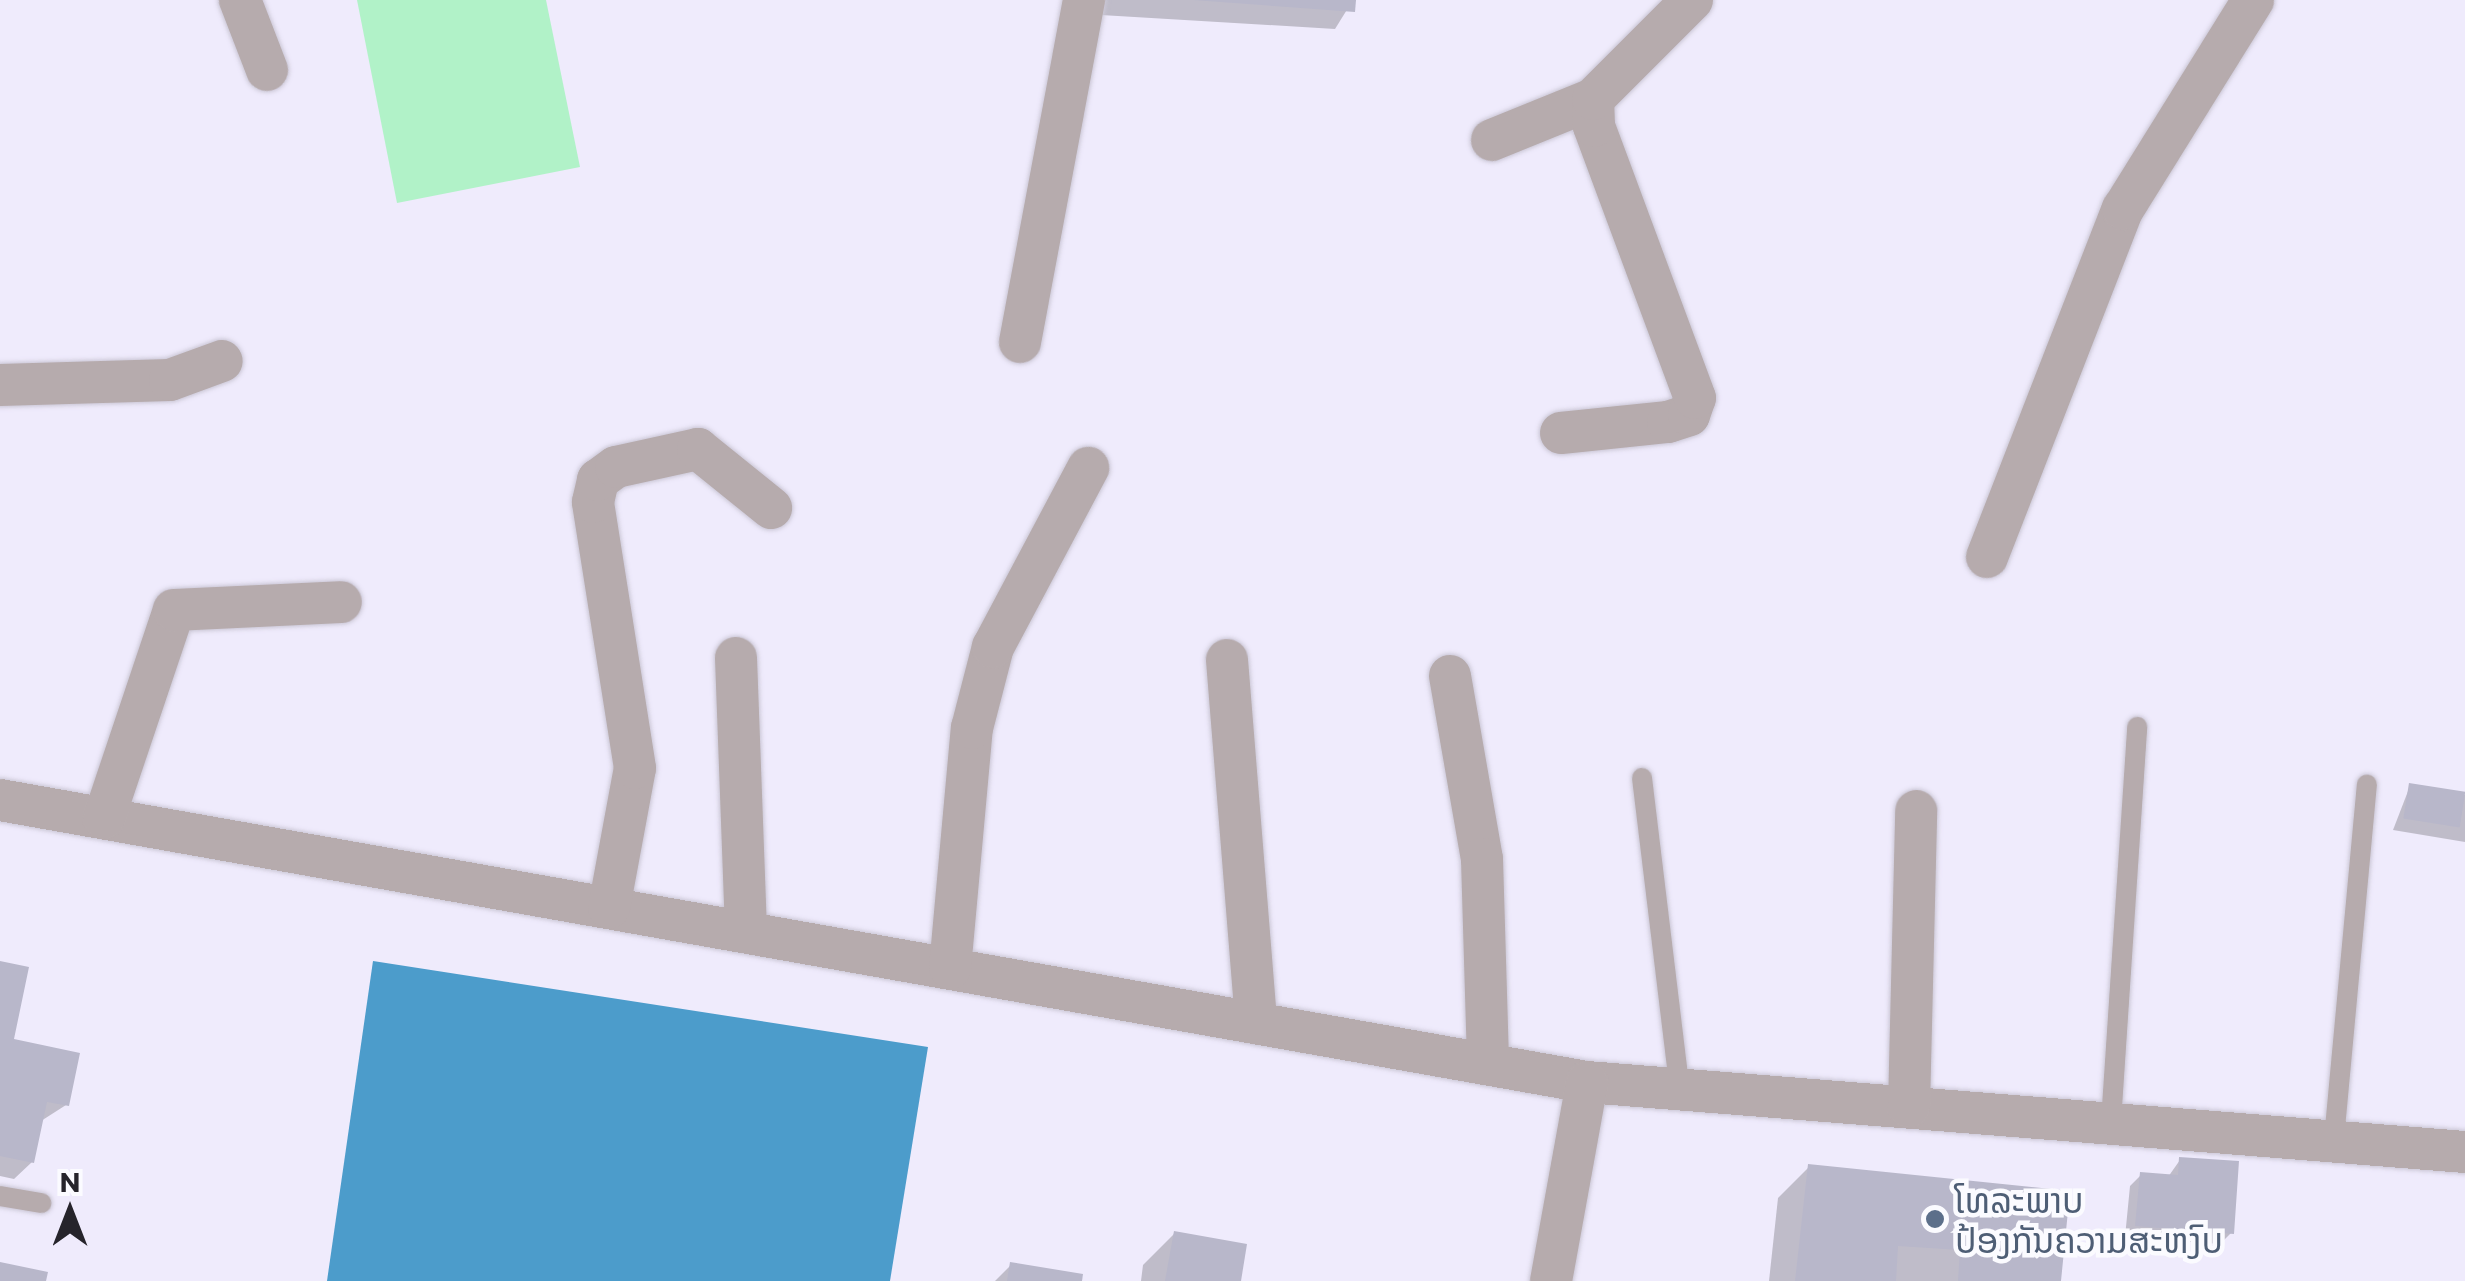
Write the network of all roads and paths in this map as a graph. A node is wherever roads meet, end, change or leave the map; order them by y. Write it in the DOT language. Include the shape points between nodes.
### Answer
graph roads {
  1 [pos="240,0"];
  2 [pos="1084,0"];
  3 [pos="1692,0"];
  4 [pos="2253,0"];
  5 [pos="267,70"];
  6 [pos="1593,99"];
  7 [pos="1492,140"];
  8 [pos="1020,342"];
  9 [pos="222,361"];
  10 [pos="0,385"];
  11 [pos="1561,434"];
  12 [pos="1088,468"];
  13 [pos="771,508"];
  14 [pos="1986,557"];
  15 [pos="341,602"];
  16 [pos="736,658"];
  17 [pos="1227,660"];
  18 [pos="1450,676"];
  19 [pos="2137,726"];
  20 [pos="1642,778"];
  21 [pos="2367,786"];
  22 [pos="0,800"];
  23 [pos="1916,810"];
  24 [pos="104,818"];
  25 [pos="609,908"];
  26 [pos="746,932"];
  27 [pos="950,968"];
  28 [pos="1256,1023"];
  29 [pos="1488,1064"];
  30 [pos="1587,1082"];
  31 [pos="1680,1090"];
  32 [pos="1909,1107"];
  33 [pos="2111,1122"];
  34 [pos="2334,1139"];
  35 [pos="2465,1152"];
  36 [pos="0,1196"];
  37 [pos="41,1204"];
  38 [pos="1551,1281"];
  1 -- 5 [label="street"];
  2 -- 8 [label="street"];
  3 -- 6 [label="street"];
  4 -- 14 [label="street" via="2124,209"];
  6 -- 7 [label="street"];
  6 -- 11 [label="street" via="1594,126 1695,398 1689,415 1668,422"];
  9 -- 10 [label="street" via="170,380"];
  12 -- 27 [label="street" via="993,648 972,728"];
  13 -- 25 [label="street" via="698,448 616,467 598,480 593,502 634,739"];
  15 -- 24 [label="street" via="174,610"];
  16 -- 26 [label="street"];
  17 -- 28 [label="street"];
  18 -- 29 [label="street" via="1482,859"];
  19 -- 33 [label="lane"];
  20 -- 31 [label="lane"];
  21 -- 34 [label="lane"];
  22 -- 24 [label="street"];
  23 -- 32 [label="street"];
  24 -- 25 [label="street"];
  25 -- 26 [label="street"];
  26 -- 27 [label="street"];
  27 -- 28 [label="street"];
  28 -- 29 [label="street"];
  29 -- 30 [label="street"];
  30 -- 31 [label="street"];
  30 -- 38 [label="street"];
  31 -- 32 [label="street"];
  32 -- 33 [label="street"];
  33 -- 34 [label="street"];
  34 -- 35 [label="street"];
  36 -- 37 [label="lane"];
}
